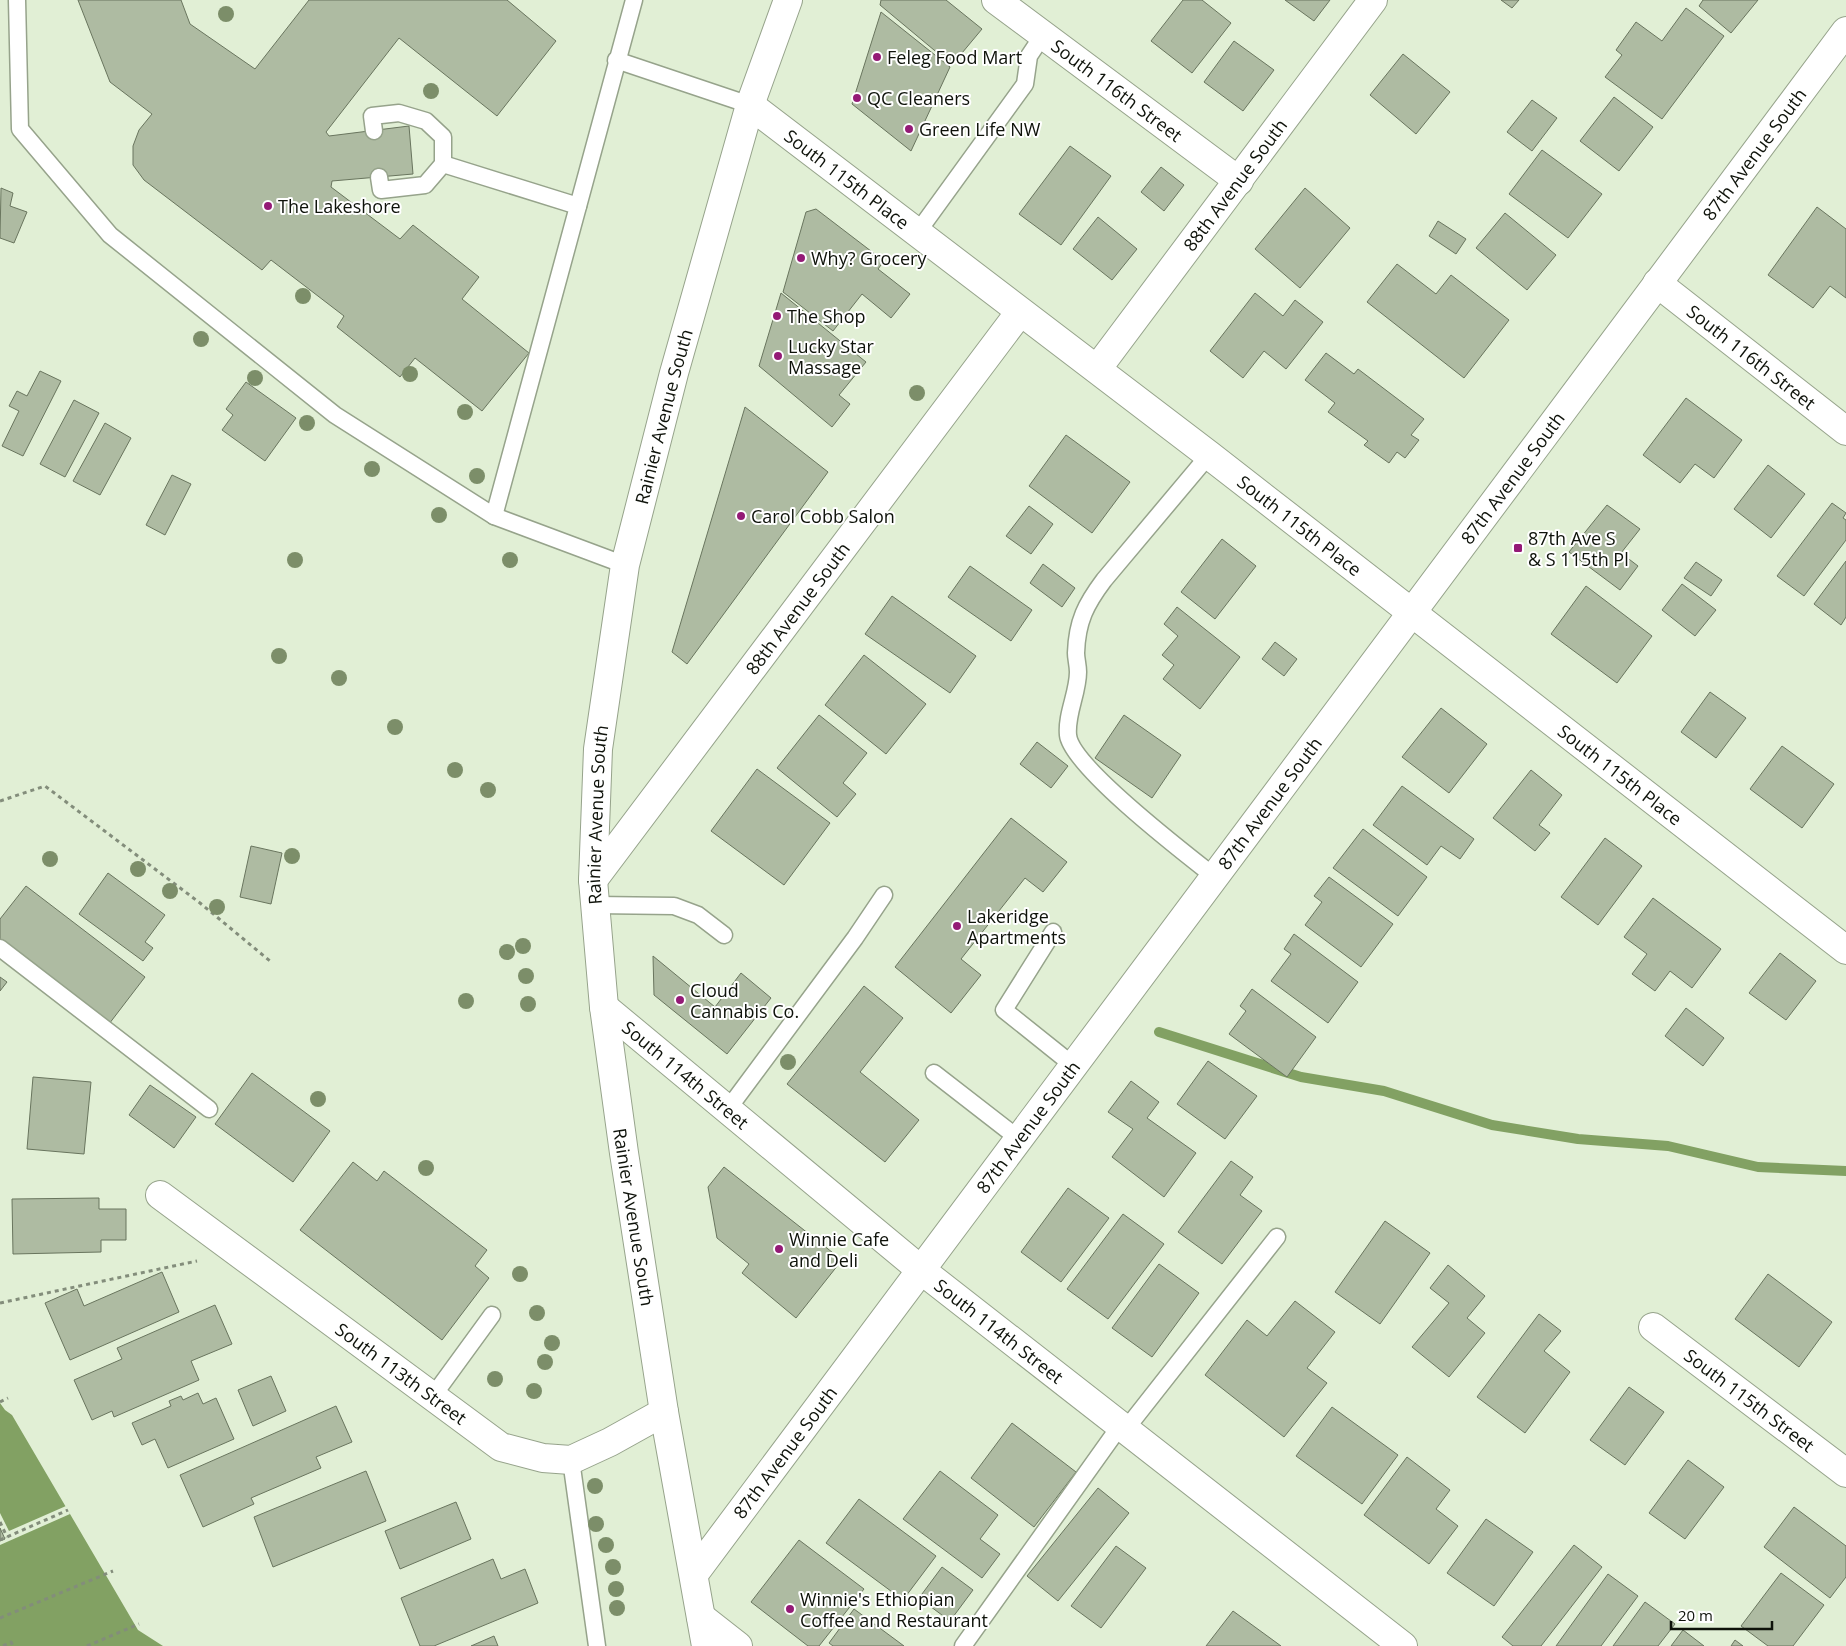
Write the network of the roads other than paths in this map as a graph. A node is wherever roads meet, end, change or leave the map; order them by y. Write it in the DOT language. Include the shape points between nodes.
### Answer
graph roads {
  1 [pos="17,0"];
  2 [pos="634,0"];
  3 [pos="788,0"];
  4 [pos="996,0"];
  5 [pos="1372,0"];
  6 [pos="1027,9"];
  7 [pos="1846,31"];
  8 [pos="1043,35"];
  9 [pos="616,60"];
  10 [pos="750,105"];
  11 [pos="374,131"];
  12 [pos="443,164"];
  13 [pos="379,177"];
  14 [pos="1239,180"];
  15 [pos="578,206"];
  16 [pos="917,233"];
  17 [pos="1657,283"];
  18 [pos="1020,312"];
  19 [pos="1097,369"];
  20 [pos="1846,431"];
  21 [pos="1208,455"];
  22 [pos="494,516"];
  23 [pos="625,565"];
  24 [pos="1412,612"];
  25 [pos="1215,877"];
  26 [pos="594,892"];
  27 [pos="884,896"];
  28 [pos="1053,932"];
  29 [pos="724,935"];
  30 [pos="0,948"];
  31 [pos="1846,950"];
  32 [pos="604,1007"];
  33 [pos="1074,1066"];
  34 [pos="934,1073"];
  35 [pos="209,1109"];
  36 [pos="728,1109"];
  37 [pos="1019,1139"];
  38 [pos="160,1195"];
  39 [pos="1277,1237"];
  40 [pos="921,1270"];
  41 [pos="492,1315"];
  42 [pos="1653,1327"];
  43 [pos="433,1396"];
  44 [pos="664,1412"];
  45 [pos="1123,1427"];
  46 [pos="571,1460"];
  47 [pos="1846,1473"];
  48 [pos="694,1574"];
  49 [pos="701,1617"];
  50 [pos="597,1646"];
  51 [pos="706,1646"];
  52 [pos="738,1646"];
  53 [pos="963,1646"];
  54 [pos="1403,1646"];
  1 -- 22 [label="lane" via="20,129 110,235 335,414"];
  2 -- 9 [label="lane"];
  3 -- 10 [label="street, Rainier Avenue South"];
  4 -- 6 [label="street, South 116th Street"];
  5 -- 14 [label="street, 88th Avenue South"];
  6 -- 8 [label="street, South 116th Street"];
  7 -- 17 [label="street, 87th Avenue South"];
  8 -- 14 [label="street, South 116th Street"];
  8 -- 16 [label="lane" via="1029,56 1025,84"];
  9 -- 10 [label="lane"];
  9 -- 15 [label="lane"];
  10 -- 16 [label="street, South 115th Place"];
  10 -- 23 [label="street, Rainier Avenue South" via="674,372"];
  11 -- 12 [label="lane" via="372,116 399,113 426,122 442,137"];
  12 -- 13 [label="lane" via="425,185 381,190"];
  12 -- 15 [label="lane"];
  14 -- 19 [label="street, 88th Avenue South"];
  15 -- 22 [label="lane"];
  16 -- 18 [label="street, South 115th Place"];
  17 -- 20 [label="street, South 116th Street"];
  17 -- 24 [label="street, 87th Avenue South"];
  18 -- 19 [label="street, South 115th Place"];
  18 -- 26 [label="street, 88th Avenue South"];
  19 -- 21 [label="street, South 115th Place"];
  21 -- 24 [label="street, South 115th Place"];
  21 -- 25 [label="lane" via="1104,580 1084,610 1078,631 1078,673 1068,736 1095,775"];
  22 -- 23 [label="lane"];
  23 -- 26 [label="street, Rainier Avenue South" via="598,750"];
  24 -- 25 [label="street, 87th Avenue South"];
  24 -- 31 [label="street, South 115th Place"];
  25 -- 33 [label="street, 87th Avenue South"];
  26 -- 29 [label="lane" via="674,906 698,915"];
  26 -- 32 [label="street, Rainier Avenue South"];
  27 -- 36 [label="lane"];
  28 -- 33 [label="lane" via="1004,1010"];
  30 -- 35 [label="lane"];
  32 -- 36 [label="street, South 114th Street"];
  32 -- 44 [label="street, Rainier Avenue South"];
  33 -- 37 [label="street, 87th Avenue South"];
  34 -- 37 [label="lane"];
  36 -- 40 [label="street, South 114th Street"];
  37 -- 40 [label="street, 87th Avenue South"];
  38 -- 43 [label="street, South 113th Street"];
  39 -- 45 [label="lane"];
  40 -- 45 [label="street, South 114th Street"];
  40 -- 48 [label="street, 87th Avenue South"];
  41 -- 43 [label="lane"];
  42 -- 47 [label="street, South 115th Street"];
  43 -- 46 [label="street, South 113th Street" via="501,1447 543,1458"];
  44 -- 46 [label="street"];
  44 -- 48 [label="street, Rainier Avenue South"];
  45 -- 53 [label="lane"];
  45 -- 54 [label="street, South 114th Street"];
  46 -- 50 [label="lane"];
  48 -- 49 [label="street, Rainier Avenue South"];
  49 -- 51 [label="street, Rainier Avenue South"];
  49 -- 52 [label="street"];
}
